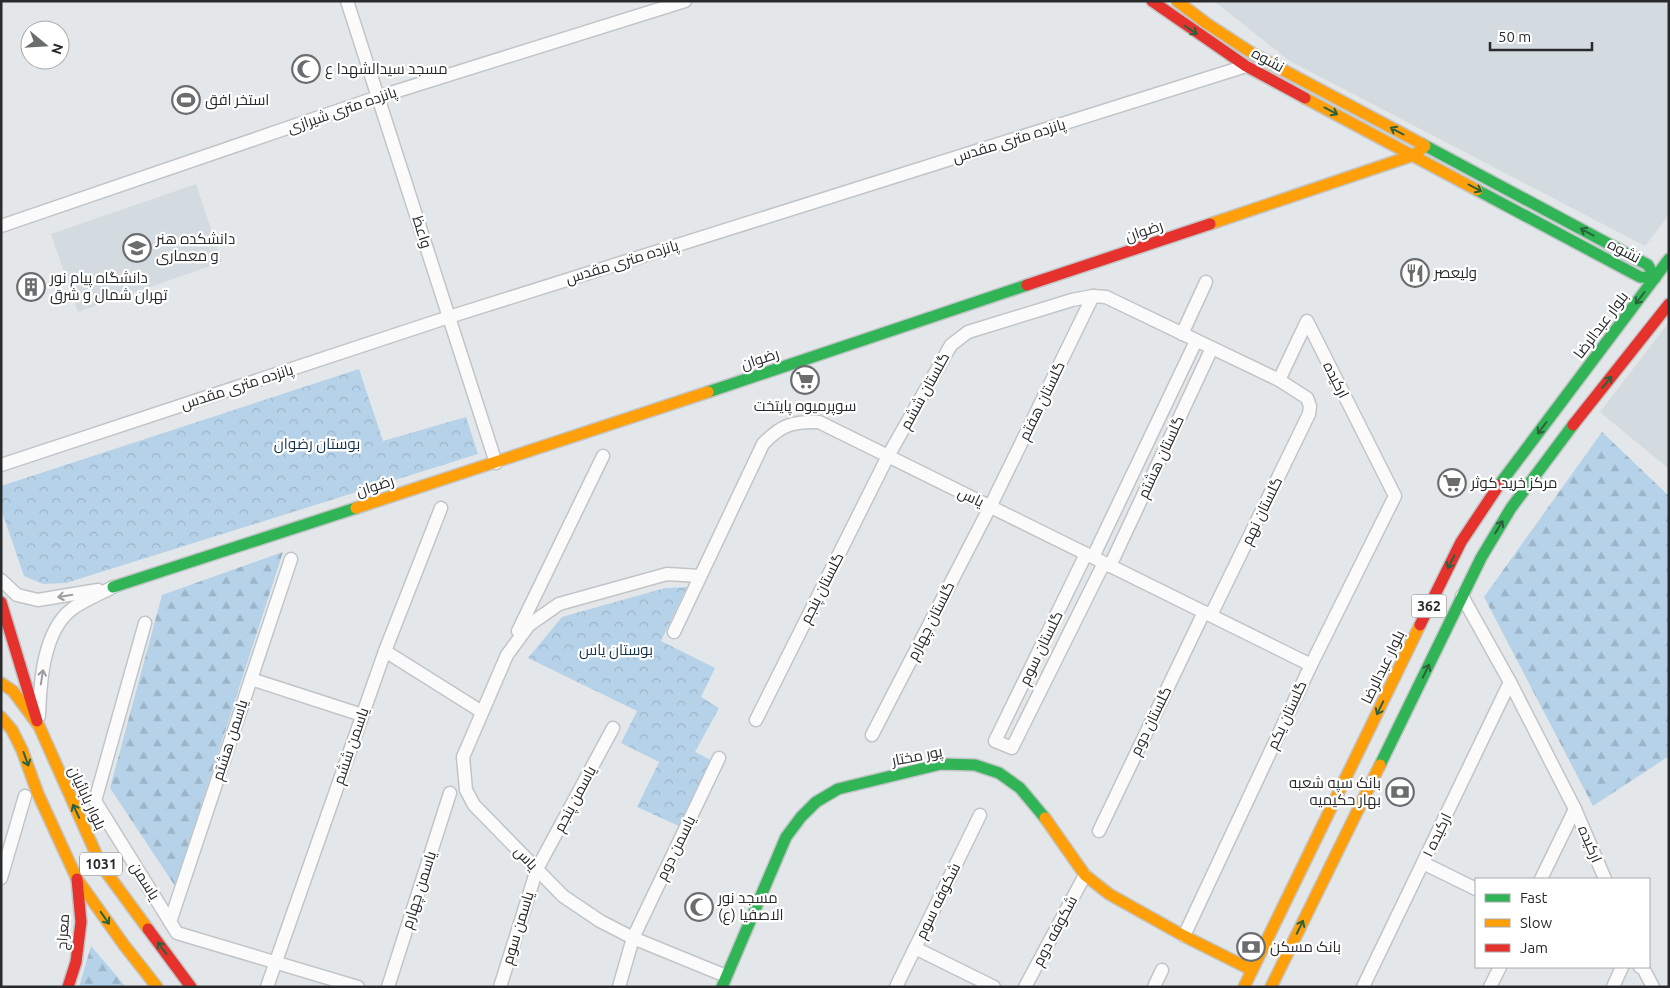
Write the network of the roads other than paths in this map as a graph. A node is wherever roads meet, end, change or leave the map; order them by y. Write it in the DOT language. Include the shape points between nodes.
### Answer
graph roads {
  1 [pos="347,1"];
  2 [pos="685,1"];
  3 [pos="1152,1"];
  4 [pos="1177,1"];
  5 [pos="1255,55"];
  6 [pos="1246,66"];
  7 [pos="378,97"];
  8 [pos="1425,146"];
  9 [pos="1414,155"];
  10 [pos="1,226"];
  11 [pos="1669,259"];
  12 [pos="1655,278"];
  13 [pos="1206,282"];
  14 [pos="1668,285"];
  15 [pos="1093,296"];
  16 [pos="1669,304"];
  17 [pos="449,317"];
  18 [pos="1182,334"];
  19 [pos="1196,341"];
  20 [pos="1212,348"];
  21 [pos="1279,380"];
  22 [pos="1576,402"];
  23 [pos="603,456"];
  24 [pos="888,456"];
  25 [pos="496,463"];
  26 [pos="1,465"];
  27 [pos="1396,496"];
  28 [pos="990,506"];
  29 [pos="441,508"];
  30 [pos="291,559"];
  31 [pos="1098,560"];
  32 [pos="700,576"];
  33 [pos="1,580"];
  34 [pos="113,587"];
  35 [pos="1462,596"];
  36 [pos="1,602"];
  37 [pos="1207,614"];
  38 [pos="145,623"];
  39 [pos="674,632"];
  40 [pos="385,651"];
  41 [pos="506,655"];
  42 [pos="1311,665"];
  43 [pos="251,679"];
  44 [pos="1510,682"];
  45 [pos="1,683"];
  46 [pos="482,712"];
  47 [pos="362,715"];
  48 [pos="1,717"];
  49 [pos="756,720"];
  50 [pos="39,726"];
  51 [pos="613,728"];
  52 [pos="872,735"];
  53 [pos="718,758"];
  54 [pos="450,793"];
  55 [pos="25,796"];
  56 [pos="1575,809"];
  57 [pos="980,815"];
  58 [pos="1099,831"];
  59 [pos="1423,863"];
  60 [pos="537,870"];
  61 [pos="1085,875"];
  62 [pos="1,878"];
  63 [pos="1541,878"];
  64 [pos="1605,878"];
  65 [pos="77,879"];
  66 [pos="1475,889"];
  67 [pos="170,922"];
  68 [pos="1184,936"];
  69 [pos="633,938"];
  70 [pos="915,948"];
  71 [pos="276,962"];
  72 [pos="1500,968"];
  73 [pos="1622,968"];
  74 [pos="1643,968"];
  75 [pos="1162,970"];
  76 [pos="1252,970"];
  77 [pos="724,982"];
  78 [pos="68,987"];
  79 [pos="157,987"];
  80 [pos="191,987"];
  81 [pos="267,987"];
  82 [pos="358,987"];
  83 [pos="388,987"];
  84 [pos="500,987"];
  85 [pos="619,987"];
  86 [pos="896,987"];
  87 [pos="994,987"];
  88 [pos="1024,987"];
  89 [pos="1154,987"];
  90 [pos="1244,987"];
  91 [pos="1271,987"];
  92 [pos="1363,987"];
  93 [pos="1490,987"];
  94 [pos="1613,987"];
  95 [pos="1653,987"];
  1 -- 7 [label="street, واعظ"];
  2 -- 7 [label="street, پانزده متری شیرازی"];
  3 -- 6 [label="main road, نشوه, one-way"];
  4 -- 5 [label="main road, نشوه"];
  5 -- 6 [label="main road"];
  8 -- 5 [label="main road, نشوه, one-way"];
  6 -- 9 [label="main road, نشوه, one-way"];
  6 -- 17 [label="street, پانزده متری مقدس"];
  7 -- 10 [label="street, پانزده متری شیرازی"];
  7 -- 17 [label="street, واعظ"];
  8 -- 9 [label="main road"];
  12 -- 8 [label="main road, نشوه, one-way" via="1648,265"];
  9 -- 12 [label="main road, نشوه, one-way" via="1640,277"];
  9 -- 25 [label="main road, رضوان"];
  11 -- 12 [label="main road, بلوار عبدالرضا / 362"];
  12 -- 14 [label="main road"];
  12 -- 22 [label="main road, بلوار عبدالرضا / 362, one-way"];
  13 -- 18 [label="street"];
  15 -- 18 [label="street" via="1106,297"];
  15 -- 24 [label="street, گلستان ششم" via="968,332 951,344"];
  15 -- 28 [label="street, گلستان هفتم"];
  22 -- 16 [label="main road, بلوار عبدالرضا / 362, one-way"];
  17 -- 25 [label="street, واعظ"];
  17 -- 26 [label="street, پانزده متری مقدس"];
  18 -- 19 [label="street"];
  19 -- 20 [label="street"];
  19 -- 31 [label="street, گلستان هشتم"];
  20 -- 21 [label="street"];
  20 -- 31 [label="street, گلستان هشتم"];
  21 -- 27 [label="street, ارکیده" via="1306,321"];
  21 -- 37 [label="street, گلستان نهم" via="1306,398 1309,414"];
  35 -- 22 [label="main road, بلوار عبدالرضا / 362, one-way" via="1480,558"];
  22 -- 76 [label="main road, بلوار عبدالرضا / 362, one-way" via="1491,495 1462,542"];
  23 -- 41 [label="street, یاس"];
  24 -- 28 [label="street, یاس"];
  24 -- 32 [label="street, یاس" via="819,422 804,421 774,433 763,444"];
  24 -- 49 [label="street, گلستان پنجم"];
  25 -- 34 [label="main road, رضوان"];
  27 -- 42 [label="street, گلستان یکم"];
  28 -- 31 [label="street, یاس"];
  28 -- 52 [label="street, گلستان چهارم"];
  29 -- 40 [label="street, یاسمن ششم"];
  30 -- 43 [label="street, یاسمن هشتم"];
  31 -- 31 [label="street, گلستان سوم" via="1012,748 995,741"];
  31 -- 37 [label="street, یاس"];
  32 -- 39 [label="street, یاس"];
  32 -- 41 [label="street, یاس" via="667,574 559,604 529,625"];
  34 -- 33 [label="street, one-way" via="38,600 17,595"];
  50 -- 34 [label="street, one-way" via="40,681 48,647 58,626 72,609"];
  35 -- 44 [label="street, ارکیده"];
  91 -- 35 [label="main road, بلوار عبدالرضا / 362, one-way"];
  36 -- 50 [label="main road, بلوار بابائیان / 1031"];
  37 -- 42 [label="street, یاس"];
  37 -- 58 [label="street, گلستان دوم"];
  38 -- 67 [label="street, یاسمن" via="96,801"];
  40 -- 46 [label="street"];
  40 -- 47 [label="street, یاسمن ششم"];
  41 -- 46 [label="street, یاس"];
  42 -- 68 [label="street, گلستان یکم"];
  43 -- 47 [label="street"];
  43 -- 67 [label="street, یاسمن هشتم"];
  44 -- 56 [label="street, ارکیده"];
  44 -- 59 [label="street, ارکیده ۱"];
  45 -- 50 [label="main road" via="13,691"];
  46 -- 60 [label="street, یاس" via="463,757 466,790 474,805"];
  47 -- 71 [label="street, یاسمن ششم"];
  48 -- 65 [label="main road, 1031, one-way" via="22,750 38,794"];
  80 -- 50 [label="main road, بلوار بابائیان / 1031, one-way" via="101,864"];
  51 -- 60 [label="street, یاسمن پنجم"];
  53 -- 69 [label="street, یاسمن دوم"];
  54 -- 83 [label="street, یاسمن چهارم"];
  55 -- 62 [label="street"];
  56 -- 63 [label="street"];
  56 -- 64 [label="street, ارکیده"];
  57 -- 70 [label="street, شکوفه سوم"];
  59 -- 66 [label="street"];
  59 -- 92 [label="street, ارکیده ۱"];
  60 -- 69 [label="street, یاس" via="563,896"];
  60 -- 84 [label="street, یاسمن سوم"];
  61 -- 68 [label="main road, پور مختار" via="1109,894"];
  61 -- 77 [label="main road, پور مختار" via="1051,825 1020,788 999,773 975,764 941,764 838,789 816,802 786,838"];
  61 -- 88 [label="street, شکوفه دوم"];
  65 -- 78 [label="main road, معراج" via="82,922 76,962"];
  65 -- 79 [label="main road, 1031, one-way"];
  67 -- 71 [label="street, یاسمن" via="177,933"];
  68 -- 76 [label="main road, پور مختار"];
  69 -- 77 [label="street, یاس"];
  69 -- 85 [label="street, یاسمن دوم"];
  70 -- 86 [label="street, شکوفه سوم"];
  70 -- 87 [label="street"];
  71 -- 81 [label="street, یاسمن ششم"];
  71 -- 82 [label="street, یاسمن"];
  72 -- 93 [label="street"];
  73 -- 94 [label="street"];
  74 -- 95 [label="street"];
  75 -- 89 [label="street"];
  76 -- 90 [label="main road, بلوار عبدالرضا / 362"];
}
